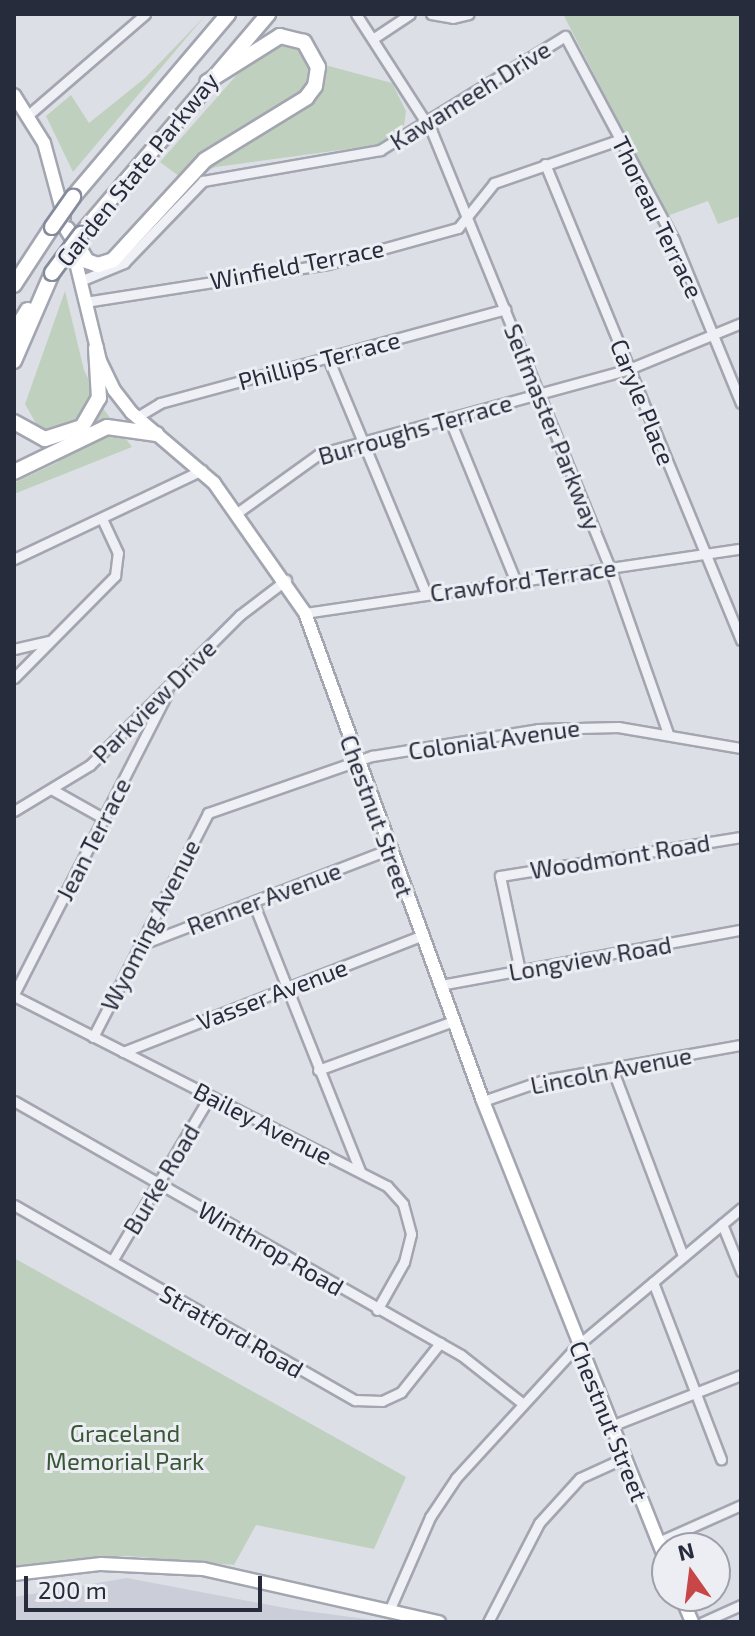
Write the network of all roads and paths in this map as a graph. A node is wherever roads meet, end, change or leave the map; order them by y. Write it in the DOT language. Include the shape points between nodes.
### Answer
graph roads {
  1 [pos="145,14"];
  2 [pos="228,14"];
  3 [pos="268,14"];
  4 [pos="356,14"];
  5 [pos="410,14"];
  6 [pos="431,14"];
  7 [pos="469,14"];
  8 [pos="565,36"];
  9 [pos="374,38"];
  10 [pos="207,82"];
  11 [pos="14,95"];
  12 [pos="14,107"];
  13 [pos="27,116"];
  14 [pos="428,123"];
  15 [pos="621,139"];
  16 [pos="545,164"];
  17 [pos="467,220"];
  18 [pos="74,232"];
  19 [pos="52,273"];
  20 [pos="80,281"];
  21 [pos="14,285"];
  22 [pos="85,302"];
  23 [pos="505,309"];
  24 [pos="741,323"];
  25 [pos="14,332"];
  26 [pos="713,334"];
  27 [pos="96,348"];
  28 [pos="328,358"];
  29 [pos="14,361"];
  30 [pos="629,369"];
  31 [pos="540,393"];
  32 [pos="741,403"];
  33 [pos="137,417"];
  34 [pos="449,418"];
  35 [pos="14,422"];
  36 [pos="73,433"];
  37 [pos="157,434"];
  38 [pos="363,442"];
  39 [pos="202,470"];
  40 [pos="14,472"];
  41 [pos="237,513"];
  42 [pos="102,518"];
  43 [pos="741,549"];
  44 [pos="706,555"];
  45 [pos="14,559"];
  46 [pos="610,568"];
  47 [pos="286,580"];
  48 [pos="516,582"];
  49 [pos="426,594"];
  50 [pos="305,613"];
  51 [pos="56,637"];
  52 [pos="741,640"];
  53 [pos="14,649"];
  54 [pos="14,678"];
  55 [pos="172,684"];
  56 [pos="668,734"];
  57 [pos="741,748"];
  58 [pos="357,762"];
  59 [pos="53,790"];
  60 [pos="14,811"];
  61 [pos="208,813"];
  62 [pos="103,818"];
  63 [pos="741,837"];
  64 [pos="388,850"];
  65 [pos="253,902"];
  66 [pos="741,930"];
  67 [pos="421,936"];
  68 [pos="140,945"];
  69 [pos="520,971"];
  70 [pos="440,985"];
  71 [pos="286,988"];
  72 [pos="14,995"];
  73 [pos="453,1021"];
  74 [pos="93,1037"];
  75 [pos="741,1045"];
  76 [pos="123,1052"];
  77 [pos="612,1068"];
  78 [pos="318,1070"];
  79 [pos="210,1096"];
  80 [pos="14,1101"];
  81 [pos="483,1101"];
  82 [pos="360,1171"];
  83 [pos="158,1183"];
  84 [pos="14,1205"];
  85 [pos="741,1208"];
  86 [pos="722,1224"];
  87 [pos="683,1256"];
  88 [pos="112,1261"];
  89 [pos="741,1271"];
  90 [pos="653,1282"];
  91 [pos="377,1310"];
  92 [pos="440,1343"];
  93 [pos="578,1345"];
  94 [pos="741,1375"];
  95 [pos="695,1393"];
  96 [pos="522,1403"];
  97 [pos="611,1426"];
  98 [pos="624,1458"];
  99 [pos="721,1459"];
  100 [pos="741,1505"];
  101 [pos="654,1532"];
  102 [pos="680,1532"];
  103 [pos="14,1574"];
  104 [pos="741,1605"];
  105 [pos="389,1611"];
  106 [pos="439,1622"];
  107 [pos="488,1622"];
  108 [pos="703,1622"];
  1 -- 13 [label="street"];
  2 -- 21 [label="highway, Garden State Parkway, bridge" via="73,197"];
  3 -- 10 [label="highway, Garden State Parkway"];
  4 -- 9 [label="street, Selfmaster Parkway"];
  5 -- 9 [label="street"];
  6 -- 7 [label="street"];
  8 -- 14 [label="street, Kawameeh Drive"];
  8 -- 15 [label="street, Thoreau Terrace"];
  9 -- 14 [label="street, Selfmaster Parkway"];
  10 -- 18 [label="highway, Garden State Parkway"];
  10 -- 18 [label="highway" via="280,36 304,42 318,67 315,86 306,98 205,160 113,260 98,265 87,261"];
  11 -- 13 [label="main road, Chestnut Street"];
  12 -- 13 [label="main road, Chestnut Street"];
  13 -- 18 [label="main road, Chestnut Street" via="47,151"];
  14 -- 17 [label="street, Selfmaster Parkway"];
  14 -- 20 [label="street, Kawameeh Drive" via="366,155 203,181 124,263"];
  15 -- 16 [label="street"];
  15 -- 26 [label="street, Thoreau Terrace" via="674,240"];
  16 -- 17 [label="street" via="494,183 473,204"];
  16 -- 30 [label="street, Caryle Place"];
  17 -- 22 [label="street, Winfield Terrace" via="458,228 328,264"];
  17 -- 23 [label="street, Selfmaster Parkway"];
  18 -- 19 [label="highway, Garden State Parkway, bridge"];
  18 -- 20 [label="main road, Chestnut Street"];
  19 -- 25 [label="highway, Garden State Parkway"];
  19 -- 29 [label="highway"];
  20 -- 22 [label="main road, Chestnut Street"];
  22 -- 27 [label="main road, Chestnut Street"];
  23 -- 28 [label="street, Phillips Terrace"];
  23 -- 31 [label="street, Selfmaster Parkway"];
  24 -- 26 [label="street, Burroughs Terrace"];
  26 -- 30 [label="street, Burroughs Terrace"];
  26 -- 32 [label="street, Thoreau Terrace"];
  27 -- 33 [label="main road, Chestnut Street" via="114,390"];
  27 -- 36 [label="highway" via="98,403"];
  28 -- 33 [label="street, Phillips Terrace" via="160,403"];
  28 -- 38 [label="street"];
  30 -- 31 [label="street, Burroughs Terrace"];
  30 -- 44 [label="street, Caryle Place"];
  31 -- 34 [label="street, Burroughs Terrace"];
  31 -- 46 [label="street, Selfmaster Parkway"];
  33 -- 36 [label="highway" via="108,419"];
  33 -- 37 [label="main road, Chestnut Street"];
  34 -- 38 [label="street, Burroughs Terrace"];
  34 -- 48 [label="street"];
  35 -- 36 [label="highway" via="41,438"];
  37 -- 39 [label="main road, Chestnut Street"];
  37 -- 40 [label="highway" via="107,427"];
  38 -- 41 [label="street, Burroughs Terrace" via="314,457"];
  38 -- 49 [label="street"];
  39 -- 41 [label="main road, Chestnut Street"];
  39 -- 42 [label="street"];
  41 -- 47 [label="main road, Chestnut Street"];
  42 -- 45 [label="street"];
  42 -- 51 [label="street" via="118,553 117,572"];
  43 -- 44 [label="street, Crawford Terrace"];
  44 -- 46 [label="street, Crawford Terrace"];
  44 -- 52 [label="street, Caryle Place"];
  46 -- 48 [label="street, Crawford Terrace"];
  46 -- 56 [label="street, Selfmaster Parkway"];
  47 -- 50 [label="main road, Chestnut Street"];
  47 -- 55 [label="street, Parkview Drive" via="244,611"];
  48 -- 49 [label="street, Crawford Terrace"];
  49 -- 50 [label="street, Crawford Terrace"];
  50 -- 58 [label="main road, Chestnut Street"];
  51 -- 53 [label="street"];
  51 -- 54 [label="street"];
  55 -- 59 [label="street, Parkview Drive" via="97,759"];
  55 -- 62 [label="street, Jean Terrace"];
  56 -- 57 [label="street, Colonial Avenue"];
  56 -- 58 [label="street, Colonial Avenue" via="618,727 538,729"];
  58 -- 61 [label="street, Colonial Avenue"];
  58 -- 64 [label="main road, Chestnut Street"];
  59 -- 60 [label="street, Parkview Drive"];
  59 -- 62 [label="street"];
  61 -- 68 [label="street, Wyoming Avenue"];
  62 -- 72 [label="street, Jean Terrace"];
  63 -- 69 [label="street, Woodmont Road" via="500,876"];
  64 -- 65 [label="street, Renner Avenue"];
  64 -- 67 [label="main road, Chestnut Street"];
  65 -- 68 [label="street, Renner Avenue"];
  65 -- 71 [label="street"];
  66 -- 69 [label="street, Longview Road"];
  67 -- 70 [label="main road, Chestnut Street"];
  67 -- 71 [label="street, Vasser Avenue"];
  68 -- 74 [label="street, Wyoming Avenue"];
  69 -- 70 [label="street, Longview Road"];
  70 -- 73 [label="main road, Chestnut Street"];
  71 -- 76 [label="street, Vasser Avenue"];
  71 -- 78 [label="street"];
  72 -- 74 [label="street, Bailey Avenue"];
  73 -- 78 [label="street"];
  73 -- 81 [label="main road, Chestnut Street"];
  74 -- 76 [label="street, Bailey Avenue"];
  75 -- 77 [label="street, Lincoln Avenue"];
  76 -- 79 [label="street, Bailey Avenue"];
  77 -- 81 [label="street, Lincoln Avenue" via="544,1080"];
  77 -- 87 [label="street"];
  78 -- 82 [label="street"];
  79 -- 82 [label="street, Bailey Avenue"];
  79 -- 83 [label="street, Burke Road"];
  80 -- 83 [label="street, Winthrop Road"];
  81 -- 93 [label="main road, Chestnut Street"];
  82 -- 91 [label="street, Bailey Avenue" via="396,1194 411,1227 408,1252"];
  83 -- 88 [label="street, Burke Road"];
  83 -- 91 [label="street, Winthrop Road"];
  84 -- 88 [label="street, Stratford Road"];
  85 -- 86 [label="street"];
  86 -- 87 [label="street"];
  86 -- 89 [label="street"];
  87 -- 90 [label="street"];
  88 -- 92 [label="street, Stratford Road" via="361,1402 382,1401 401,1392"];
  90 -- 93 [label="street"];
  90 -- 95 [label="street"];
  91 -- 92 [label="street, Winthrop Road"];
  92 -- 96 [label="street, Winthrop Road"];
  93 -- 96 [label="street"];
  93 -- 97 [label="main road, Chestnut Street"];
  94 -- 95 [label="street"];
  95 -- 97 [label="street"];
  95 -- 99 [label="street"];
  96 -- 105 [label="street" via="443,1495"];
  97 -- 98 [label="main road, Chestnut Street"];
  98 -- 101 [label="main road, Chestnut Street"];
  98 -- 107 [label="street" via="580,1478 539,1523"];
  100 -- 102 [label="street"];
  103 -- 105 [label="main road" via="101,1564 173,1566"];
  104 -- 108 [label="street"];
  105 -- 106 [label="main road"];
}
